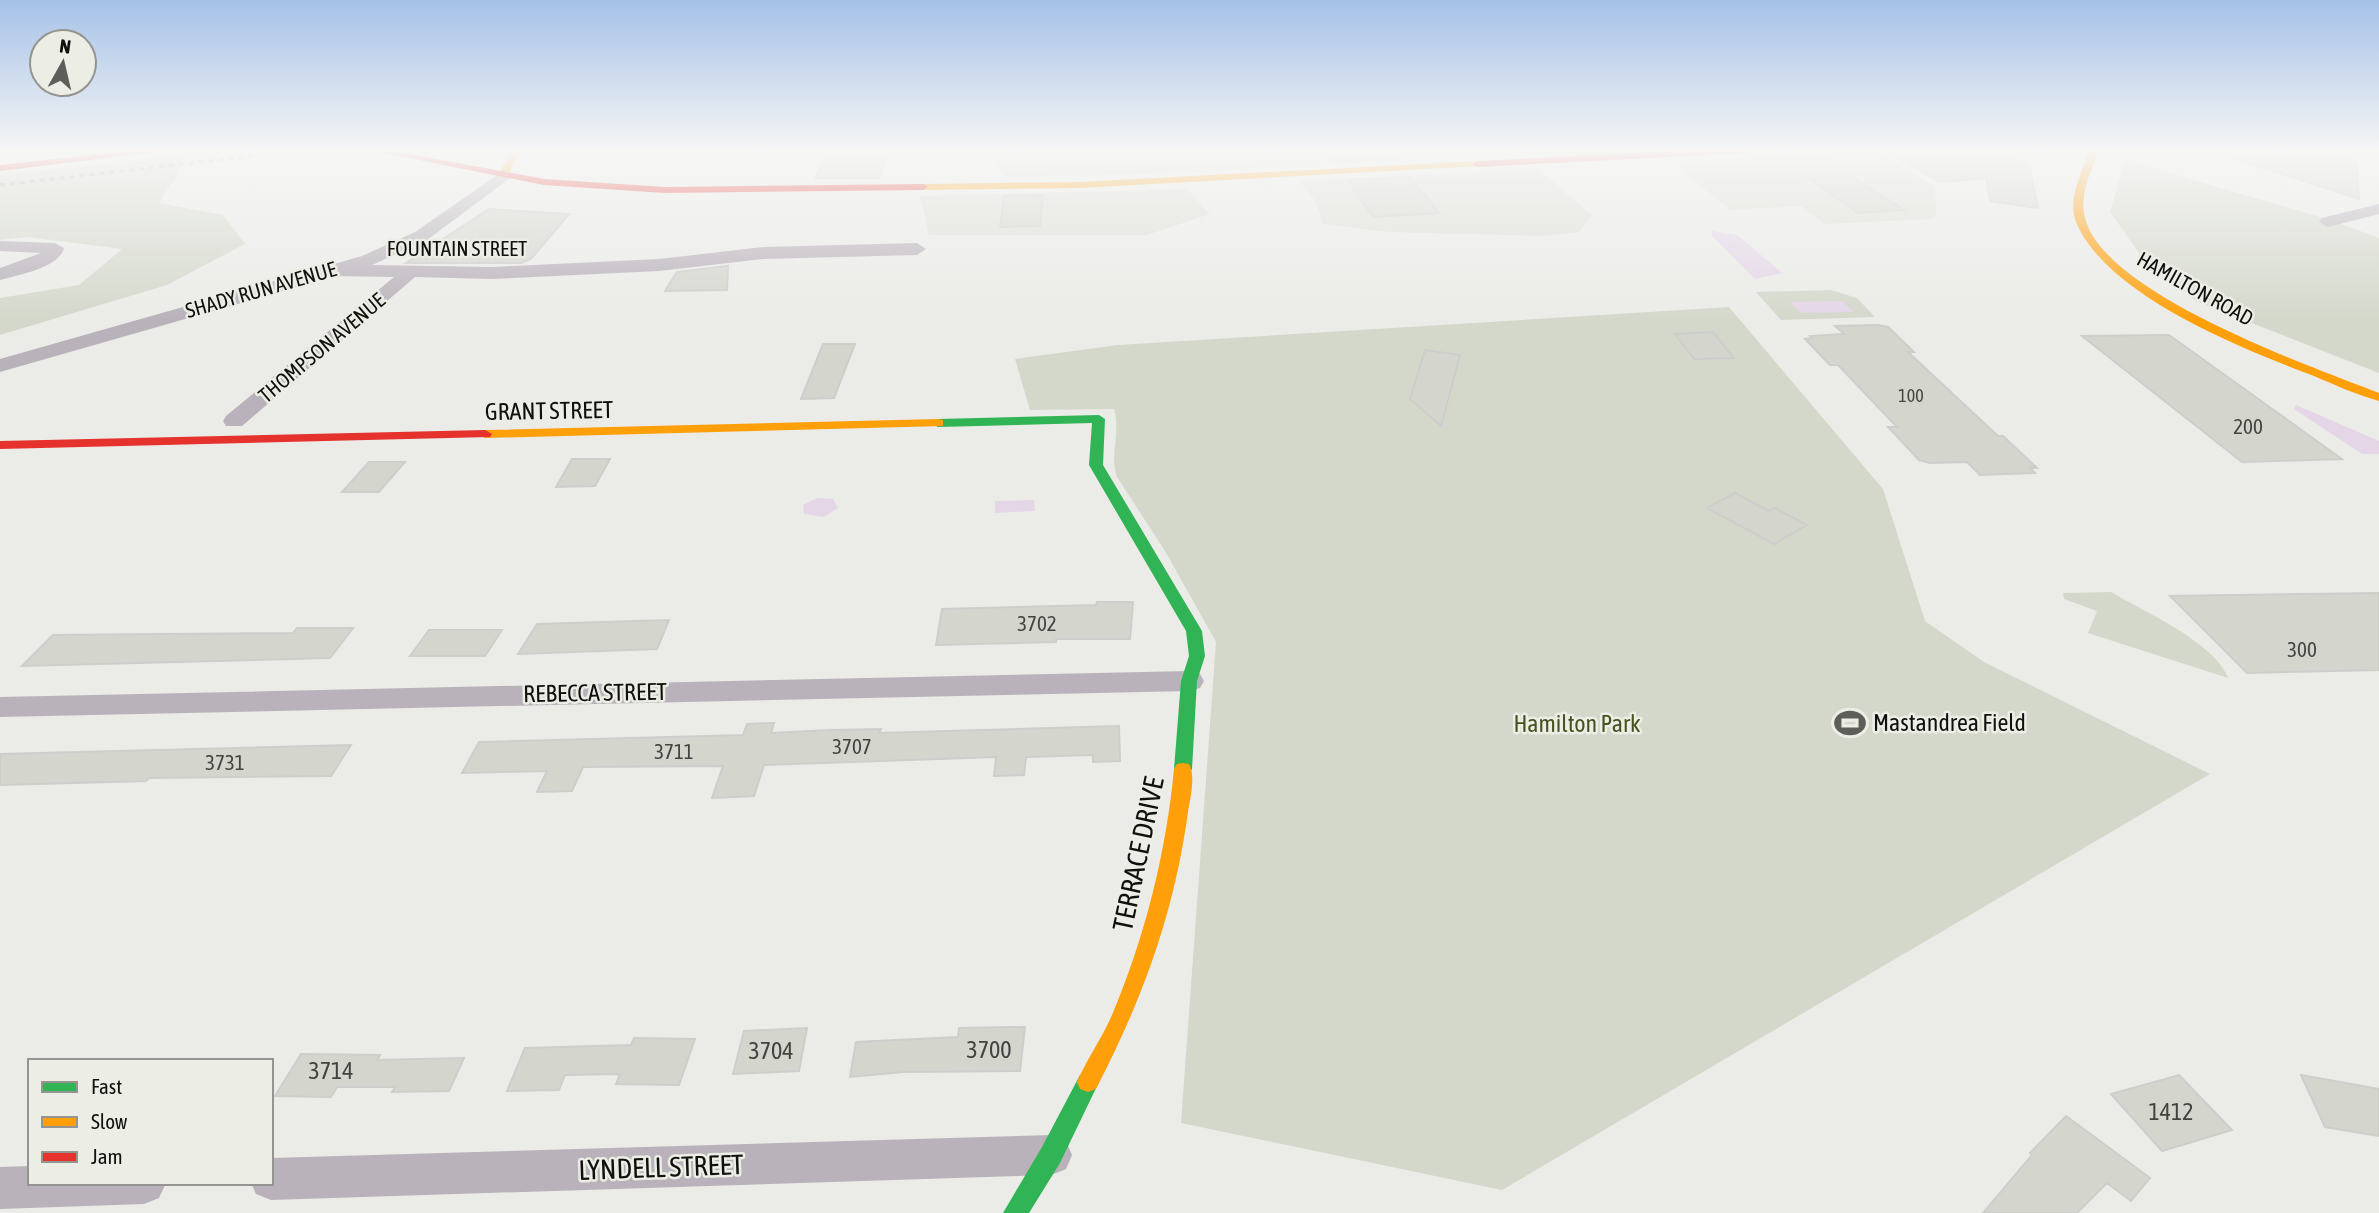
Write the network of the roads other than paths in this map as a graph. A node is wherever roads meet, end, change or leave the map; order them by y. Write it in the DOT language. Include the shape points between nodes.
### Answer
graph roads {
  1 [pos="461,207"];
  2 [pos="2078,207"];
  3 [pos="2379,209"];
  4 [pos="2328,222"];
  5 [pos="0,246"];
  6 [pos="917,248"];
  7 [pos="332,270"];
  8 [pos="409,273"];
  9 [pos="0,274"];
  10 [pos="0,366"];
  11 [pos="2379,397"];
  12 [pos="1099,419"];
  13 [pos="234,421"];
  14 [pos="0,445"];
  15 [pos="1189,681"];
  16 [pos="0,708"];
  17 [pos="1051,1154"];
  18 [pos="273,1179"];
  19 [pos="86,1185"];
  20 [pos="0,1188"];
  21 [pos="1015,1213"];
  1 -- 7 [label="street, SHADY RUN AVENUE" via="421,236 369,260"];
  2 -- 11 [label="street, HAMILTON ROAD" via="2085,232 2099,254 2139,285 2194,317"];
  3 -- 4 [label="street"];
  5 -- 9 [label="street" via="55,248 40,261"];
  6 -- 8 [label="street, FOUNTAIN STREET" via="763,253 602,269"];
  7 -- 8 [label="street, FOUNTAIN STREET"];
  7 -- 10 [label="street, SHADY RUN AVENUE"];
  8 -- 13 [label="street, THOMPSON AVENUE"];
  12 -- 14 [label="street, GRANT STREET"];
  12 -- 15 [label="street, TERRACE DRIVE" via="1096,465 1194,631 1197,656"];
  15 -- 16 [label="street, REBECCA STREET"];
  15 -- 17 [label="street, TERRACE DRIVE" via="1181,808 1160,901 1122,1014"];
  17 -- 18 [label="street, LYNDELL STREET"];
  17 -- 21 [label="street, TERRACE DRIVE"];
  19 -- 20 [label="street"];
}
